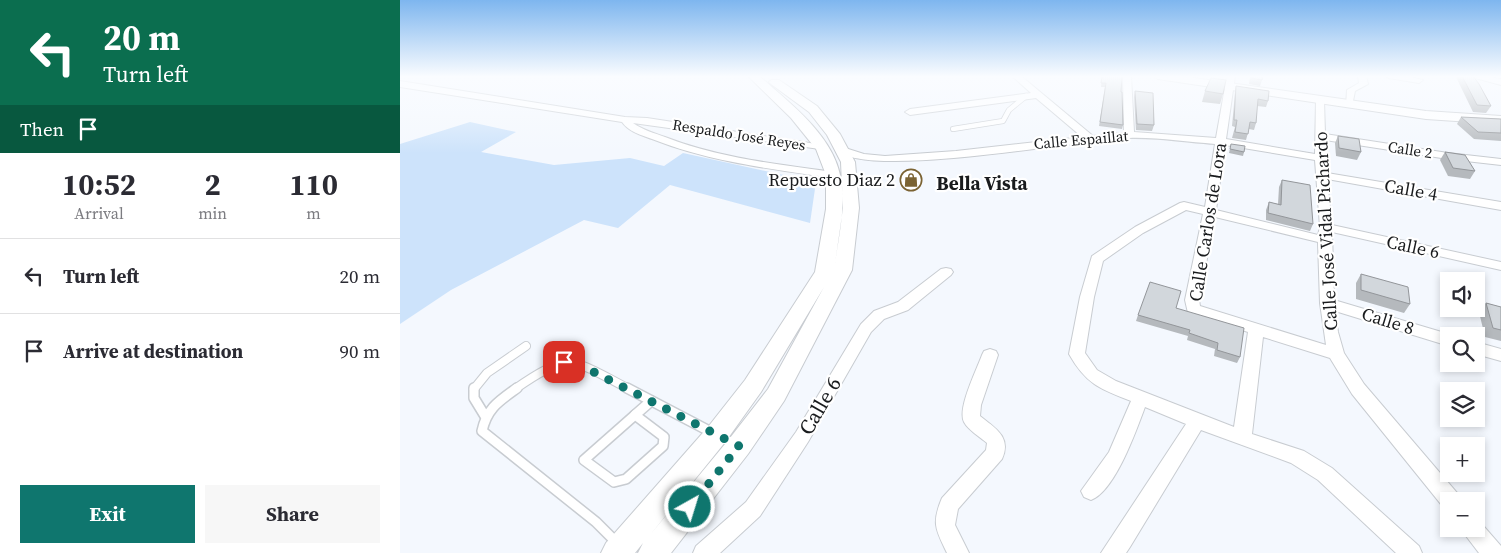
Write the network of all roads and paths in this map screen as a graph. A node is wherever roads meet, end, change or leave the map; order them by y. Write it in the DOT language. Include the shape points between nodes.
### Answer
graph roads {
  1 [pos="512,102"];
  2 [pos="781,102"];
  3 [pos="803,102"];
  4 [pos="984,102"];
  5 [pos="1019,102"];
  6 [pos="1046,102"];
  7 [pos="1127,102"];
  8 [pos="1228,102"];
  9 [pos="1320,102"];
  10 [pos="1333,102"];
  11 [pos="1349,104"];
  12 [pos="910,112"];
  13 [pos="626,120"];
  14 [pos="1501,120"];
  15 [pos="953,129"];
  16 [pos="1128,134"];
  17 [pos="1320,136"];
  18 [pos="1089,138"];
  19 [pos="1221,141"];
  20 [pos="832,149"];
  21 [pos="1320,158"];
  22 [pos="1501,162"];
  23 [pos="834,175"];
  24 [pos="1322,175"];
  25 [pos="1501,206"];
  26 [pos="1210,212"];
  27 [pos="1325,234"];
  28 [pos="1501,266"];
  29 [pos="946,272"];
  30 [pos="1327,303"];
  31 [pos="1256,330"];
  32 [pos="1440,337"];
  33 [pos="526,346"];
  34 [pos="1485,351"];
  35 [pos="1336,354"];
  36 [pos="990,355"];
  37 [pos="1501,355"];
  38 [pos="1141,397"];
  39 [pos="651,401"];
  40 [pos="635,415"];
  41 [pos="485,416"];
  42 [pos="1198,420"];
  43 [pos="717,434"];
  44 [pos="1242,438"];
  45 [pos="739,446"];
  46 [pos="1092,491"];
  47 [pos="1443,492"];
  48 [pos="1479,537"];
  49 [pos="618,550"];
  50 [pos="653,553"];
  51 [pos="704,553"];
  52 [pos="958,553"];
  53 [pos="1112,553"];
  54 [pos="1411,553"];
  55 [pos="1491,553"];
  1 -- 13 [label="street, Respaldo José Reyes"];
  2 -- 20 [label="main road"];
  3 -- 20 [label="main road" via="833,134"];
  4 -- 12 [label="street"];
  5 -- 15 [label="lane" via="1008,110 1003,121"];
  6 -- 18 [label="street"];
  7 -- 16 [label="street"];
  8 -- 19 [label="street, Calle Carlos de Lora"];
  9 -- 17 [label="street, Calle José Vidal Pichardo"];
  10 -- 11 [label="main road"];
  11 -- 14 [label="main road" via="1426,115"];
  13 -- 20 [label="street, Respaldo José Reyes"];
  13 -- 23 [label="street" via="633,128 674,145 717,157"];
  16 -- 18 [label="street, Calle Espaillat"];
  16 -- 19 [label="street, Calle Espaillat"];
  17 -- 21 [label="street, Calle José Vidal Pichardo"];
  17 -- 22 [label="street, Calle 2"];
  18 -- 20 [label="street, Calle Espaillat" via="885,159"];
  19 -- 21 [label="street, Calle Espaillat"];
  19 -- 26 [label="street, Calle Carlos de Lora"];
  20 -- 23 [label="main road"];
  20 -- 45 [label="main road" via="850,172 851,208 843,270 776,396"];
  21 -- 24 [label="street, Calle José Vidal Pichardo"];
  23 -- 43 [label="main road" via="834,209 824,272 753,386"];
  24 -- 25 [label="street, Calle 4"];
  24 -- 27 [label="street, Calle José Vidal Pichardo"];
  26 -- 27 [label="street, Calle 6"];
  26 -- 31 [label="street, Calle Carlos de Lora" via="1192,300 1193,310"];
  26 -- 38 [label="street, Calle 6" via="1184,206 1139,230 1097,259 1076,354 1097,378"];
  27 -- 28 [label="street, Calle 6"];
  27 -- 30 [label="street, Calle José Vidal Pichardo"];
  29 -- 51 [label="street, Calle 6" via="903,306 879,315 866,328 802,437 753,509"];
  30 -- 32 [label="street, Calle 8"];
  30 -- 35 [label="street, Calle José Vidal Pichardo"];
  31 -- 35 [label="street, Calle Carlos de Lora"];
  31 -- 44 [label="street"];
  33 -- 41 [label="lane" via="477,382 474,400"];
  34 -- 37 [label="street"];
  35 -- 47 [label="street, Calle José Vidal Pichardo" via="1358,390"];
  36 -- 52 [label="street" via="972,405 971,418 996,440 995,453 949,505 945,526"];
  38 -- 42 [label="street"];
  38 -- 46 [label="street" via="1116,457"];
  39 -- 40 [label="lane"];
  39 -- 41 [label="lane" via="578,364 564,362 540,372 502,399"];
  39 -- 43 [label="lane"];
  40 -- 40 [label="lane" via="584,460 614,482 626,479 665,441"];
  41 -- 49 [label="lane" via="482,431 596,522"];
  42 -- 44 [label="street"];
  42 -- 53 [label="street"];
  43 -- 45 [label="lane"];
  43 -- 49 [label="main road"];
  44 -- 54 [label="street" via="1297,457 1325,474"];
  45 -- 50 [label="main road"];
  48 -- 55 [label="street"];
}
